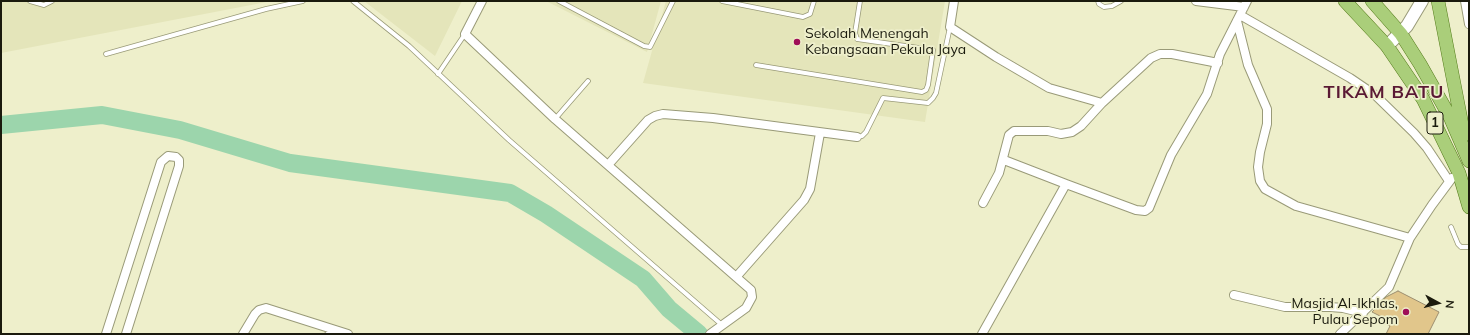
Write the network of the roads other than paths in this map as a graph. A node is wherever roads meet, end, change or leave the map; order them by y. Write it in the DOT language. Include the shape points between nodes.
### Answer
graph roads {
  1 [pos="30,1"];
  2 [pos="52,1"];
  3 [pos="303,1"];
  4 [pos="353,1"];
  5 [pos="482,1"];
  6 [pos="559,1"];
  7 [pos="673,1"];
  8 [pos="722,1"];
  9 [pos="814,1"];
  10 [pos="860,1"];
  11 [pos="954,1"];
  12 [pos="1098,1"];
  13 [pos="1121,1"];
  14 [pos="1196,1"];
  15 [pos="1345,1"];
  16 [pos="1372,1"];
  17 [pos="1422,1"];
  18 [pos="1438,1"];
  19 [pos="1465,1"];
  20 [pos="1246,4"];
  21 [pos="1238,18"];
  22 [pos="1469,24"];
  23 [pos="950,27"];
  24 [pos="465,34"];
  25 [pos="1401,34"];
  26 [pos="1387,46"];
  27 [pos="106,54"];
  28 [pos="1218,63"];
  29 [pos="756,65"];
  30 [pos="438,74"];
  31 [pos="588,81"];
  32 [pos="1102,103"];
  33 [pos="555,119"];
  34 [pos="820,133"];
  35 [pos="857,137"];
  36 [pos="1004,160"];
  37 [pos="1469,160"];
  38 [pos="608,165"];
  39 [pos="1454,177"];
  40 [pos="1066,184"];
  41 [pos="983,203"];
  42 [pos="1469,207"];
  43 [pos="1451,228"];
  44 [pos="1410,238"];
  45 [pos="1469,247"];
  46 [pos="737,276"];
  47 [pos="1234,295"];
  48 [pos="1363,313"];
  49 [pos="722,325"];
  50 [pos="335,330"];
  51 [pos="710,333"];
  52 [pos="106,334"];
  53 [pos="126,334"];
  54 [pos="243,334"];
  55 [pos="327,334"];
  56 [pos="348,334"];
  57 [pos="982,334"];
  58 [pos="1340,334"];
  1 -- 2 [label="lane" via="44,5"];
  3 -- 27 [label="lane"];
  4 -- 30 [label="lane"];
  5 -- 24 [label="street"];
  6 -- 7 [label="lane" via="650,47"];
  8 -- 9 [label="lane" via="803,16 810,14"];
  10 -- 29 [label="lane" via="856,39 933,50 926,90 922,92"];
  11 -- 23 [label="street"];
  12 -- 13 [label="lane" via="1104,7"];
  14 -- 20 [label="street"];
  15 -- 26 [label="main road, 1"];
  16 -- 25 [label="main road, 1"];
  17 -- 25 [label="main road"];
  18 -- 37 [label="main road"];
  19 -- 22 [label="street"];
  20 -- 21 [label="street"];
  21 -- 28 [label="street" via="1226,40"];
  21 -- 39 [label="street" via="1350,78 1375,95"];
  21 -- 44 [label="street" via="1248,65 1267,109 1267,124 1258,167 1260,181 1265,189 1296,206"];
  23 -- 32 [label="street" via="1049,88"];
  23 -- 35 [label="lane" via="933,98 928,103 883,98 866,132"];
  24 -- 30 [label="lane"];
  24 -- 33 [label="street"];
  25 -- 26 [label="main road"];
  25 -- 37 [label="main road, 1" via="1433,84"];
  26 -- 39 [label="main road, 1" via="1423,99"];
  28 -- 32 [label="street" via="1160,54 1151,58"];
  28 -- 40 [label="street" via="1207,94 1171,155 1149,208 1145,211 1136,210"];
  30 -- 49 [label="lane" via="509,140"];
  31 -- 33 [label="lane"];
  32 -- 36 [label="street" via="1072,132 1061,134 1048,131 1014,131 1009,135"];
  33 -- 38 [label="street"];
  34 -- 35 [label="street"];
  34 -- 38 [label="street" via="676,114 655,116 648,120"];
  34 -- 46 [label="street" via="810,189 804,200"];
  36 -- 40 [label="street"];
  36 -- 41 [label="street"];
  38 -- 46 [label="street"];
  39 -- 42 [label="main road, 1"];
  39 -- 44 [label="street"];
  40 -- 57 [label="street"];
  43 -- 45 [label="lane" via="1458,244 1461,247"];
  44 -- 48 [label="street" via="1391,284"];
  46 -- 49 [label="street" via="751,290 752,298 746,308"];
  47 -- 48 [label="street" via="1285,307 1343,308"];
  48 -- 58 [label="street"];
  49 -- 51 [label="street"];
  50 -- 54 [label="street" via="266,308 255,314"];
  50 -- 55 [label="lane"];
  50 -- 56 [label="street"];
  52 -- 53 [label="street" via="162,162 172,157 179,160 179,166"];
}
